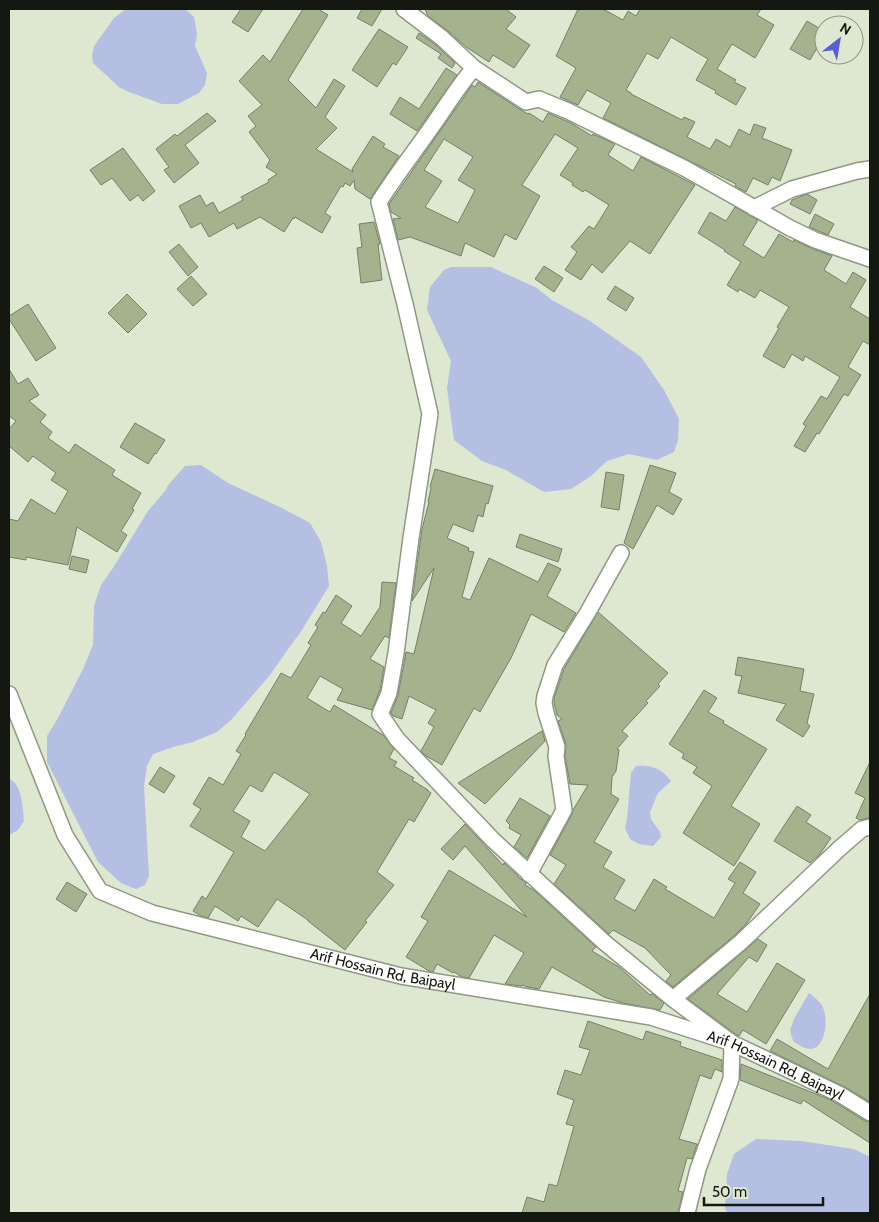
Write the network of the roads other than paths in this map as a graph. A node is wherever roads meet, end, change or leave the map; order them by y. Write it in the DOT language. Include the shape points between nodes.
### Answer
graph roads {
  1 [pos="404,9"];
  2 [pos="474,68"];
  3 [pos="870,169"];
  4 [pos="754,208"];
  5 [pos="870,259"];
  6 [pos="621,553"];
  7 [pos="9,694"];
  8 [pos="870,827"];
  9 [pos="530,874"];
  10 [pos="673,999"];
  11 [pos="732,1043"];
  12 [pos="870,1113"];
  13 [pos="687,1213"];
  1 -- 2 [label="street"];
  2 -- 4 [label="street" via="526,102 539,99 568,111 686,169"];
  2 -- 9 [label="street" via="379,202 430,414 396,653 389,694 380,714 397,739"];
  3 -- 4 [label="street" via="792,189"];
  4 -- 5 [label="street" via="815,240"];
  6 -- 9 [label="street" via="554,665 545,696 546,713 557,747 564,810"];
  7 -- 11 [label="street, Arif Hossain Rd, Baipayl" via="65,835 100,891 152,913 401,976 651,1017"];
  8 -- 10 [label="street" via="862,829 741,942"];
  9 -- 10 [label="street"];
  10 -- 11 [label="street"];
  11 -- 12 [label="street, Arif Hossain Rd, Baipayl" via="841,1095"];
  11 -- 13 [label="street" via="731,1079 698,1169"];
}
